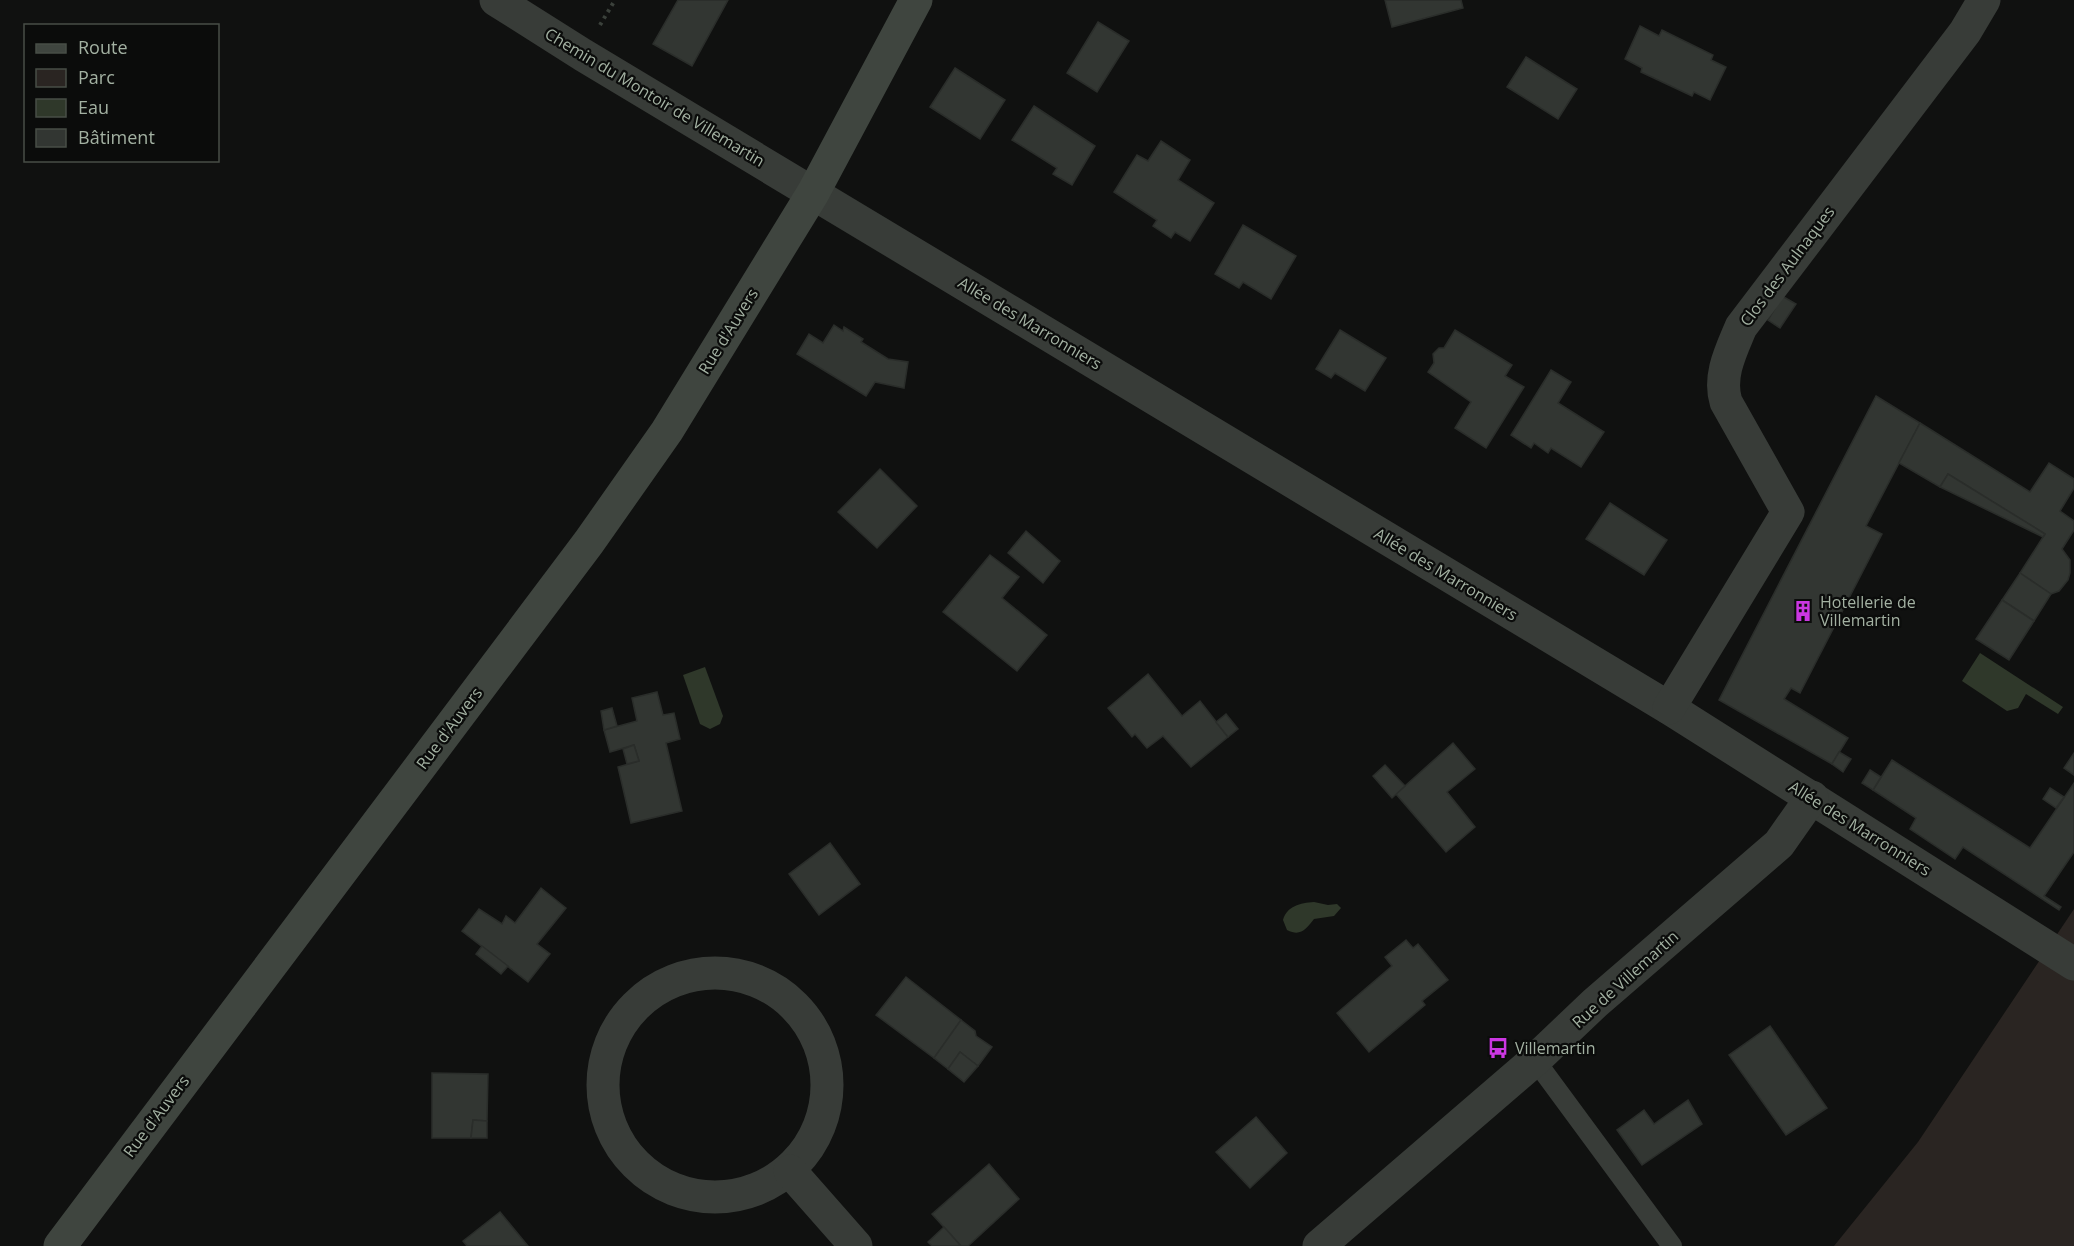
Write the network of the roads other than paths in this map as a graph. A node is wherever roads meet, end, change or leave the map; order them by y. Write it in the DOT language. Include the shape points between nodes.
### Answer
graph roads {
  1 [pos="496,0"];
  2 [pos="916,0"];
  3 [pos="1984,0"];
  4 [pos="813,193"];
  5 [pos="1669,708"];
  6 [pos="1812,797"];
  7 [pos="2074,964"];
  8 [pos="1535,1060"];
  9 [pos="790,1171"];
  10 [pos="60,1246"];
  11 [pos="856,1246"];
  12 [pos="1319,1246"];
  13 [pos="1672,1246"];
  1 -- 4 [label="street, Chemin du Montoir de Villemartin"];
  2 -- 4 [label="main road, Rue d'Auvers"];
  3 -- 5 [label="street, Clos des Aulnaques" via="1965,32 1740,327 1726,364 1722,391 1788,512"];
  4 -- 5 [label="street, Allée des Marronniers"];
  4 -- 10 [label="main road, Rue d'Auvers" via="667,430 589,542"];
  5 -- 6 [label="street, Allée des Marronniers"];
  6 -- 7 [label="street, Allée des Marronniers"];
  6 -- 8 [label="street, Rue de Villemartin" via="1779,844"];
  8 -- 12 [label="street, Rue de Villemartin"];
  8 -- 13 [label="lane"];
  9 -- 9 [label="street" via="752,1193 708,1198 665,1187 630,1160 607,1122 602,1078 613,1035 640,1000 678,978 723,972 765,983 801,1010 823,1049 828,1093 817,1136"];
  9 -- 11 [label="street"];
}
